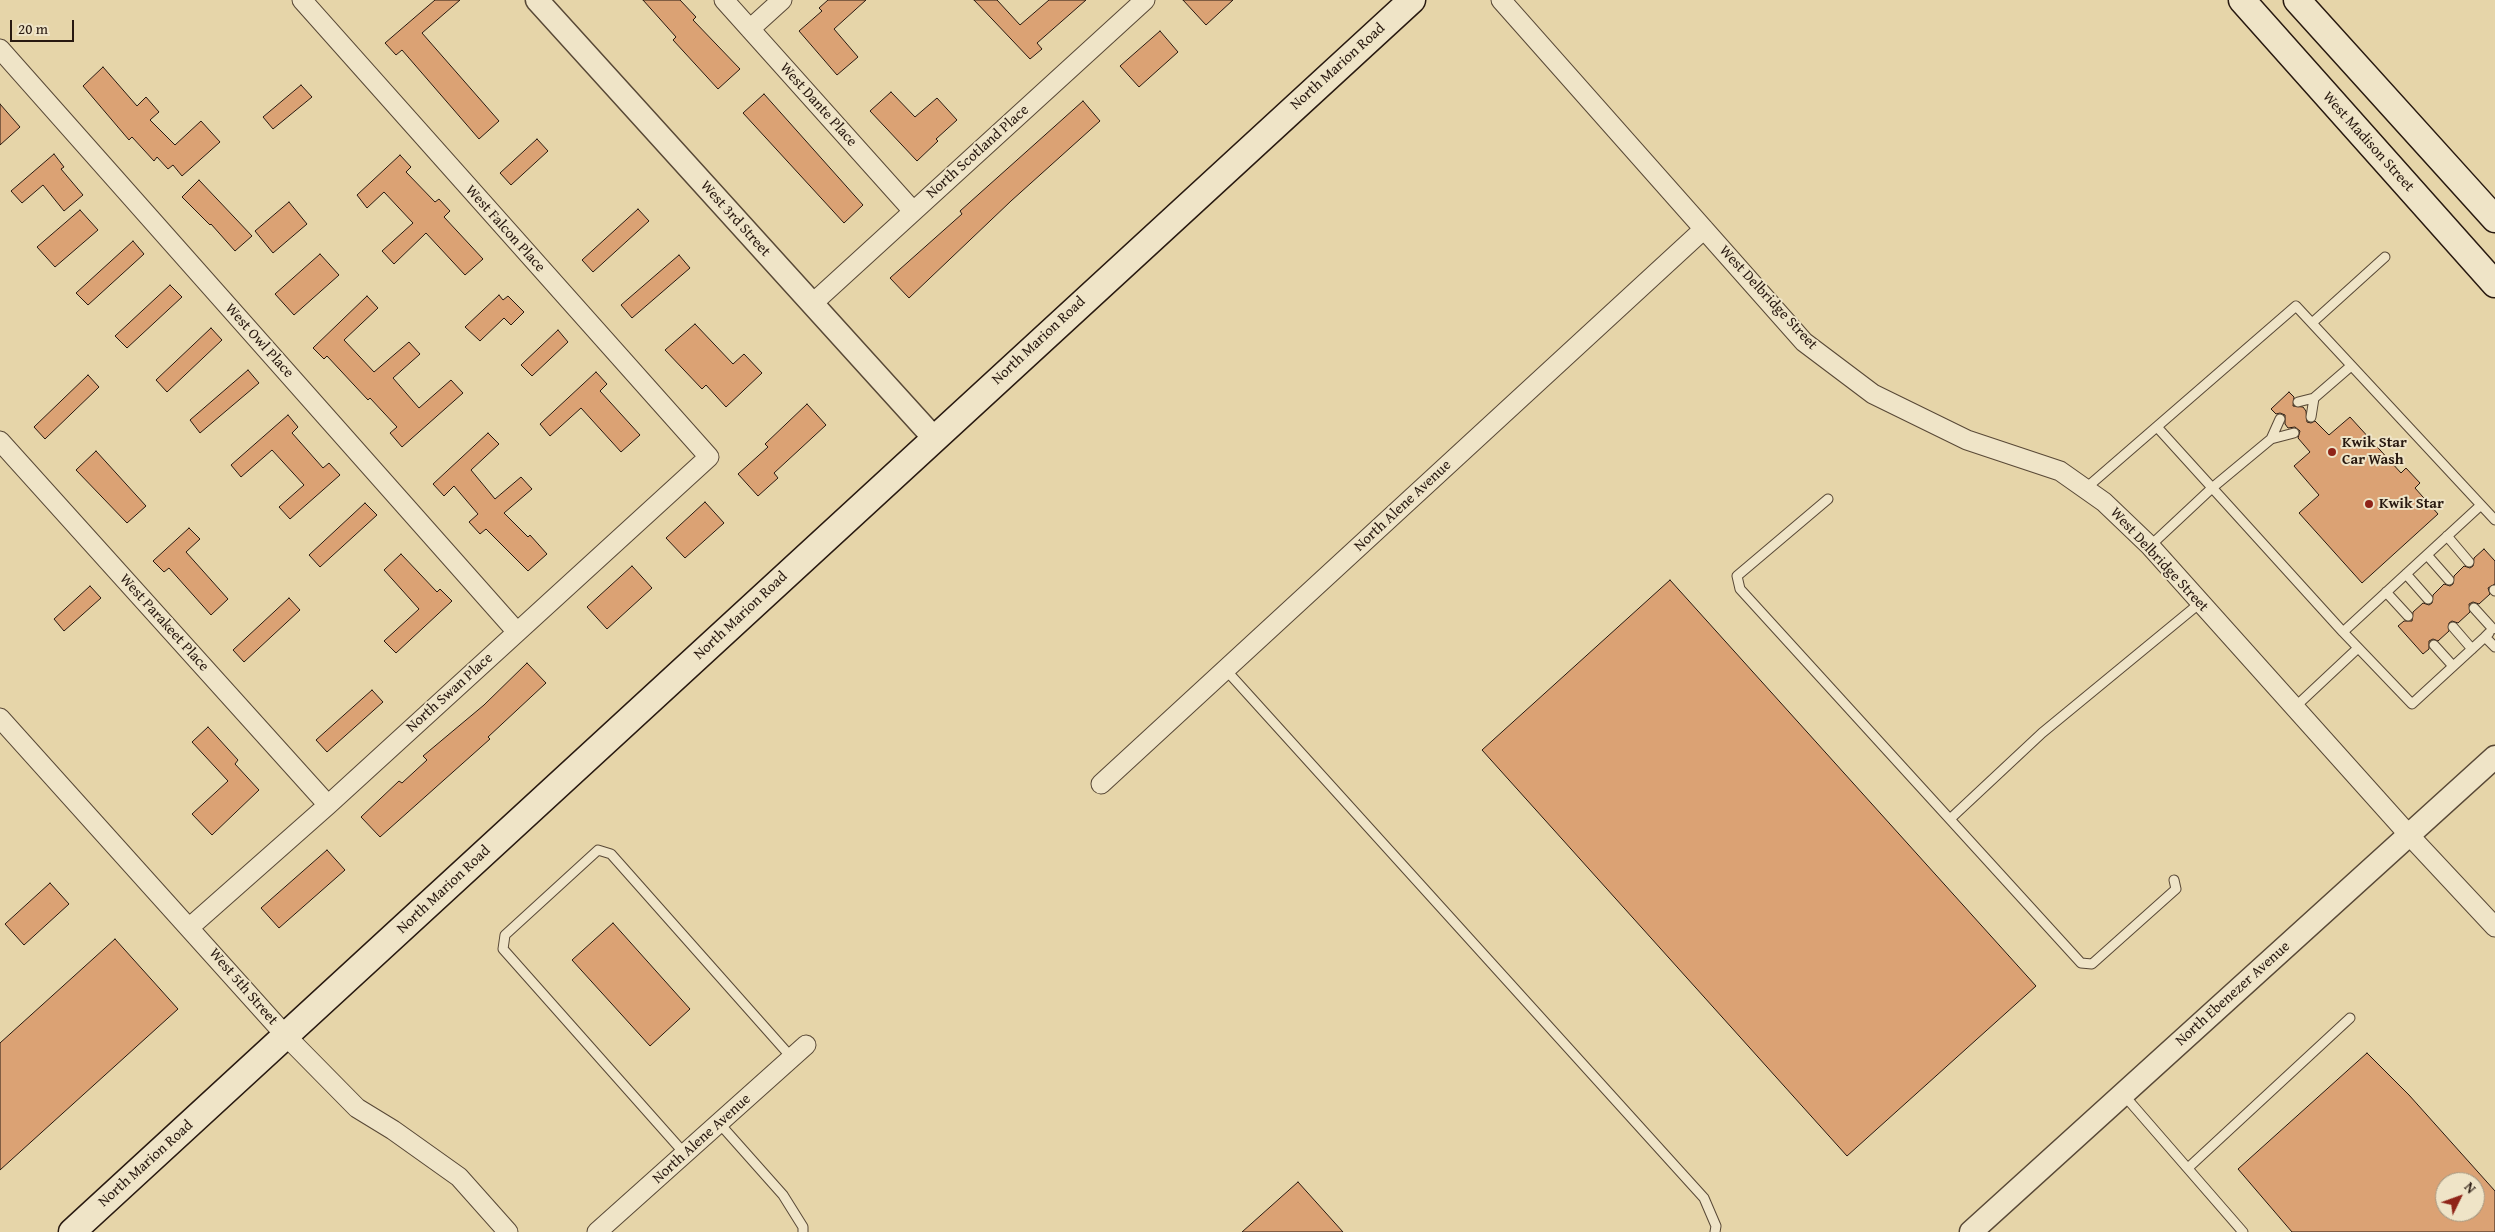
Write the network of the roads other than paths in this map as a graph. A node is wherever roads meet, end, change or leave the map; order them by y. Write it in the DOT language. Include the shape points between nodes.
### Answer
graph roads {
  1 [pos="302,0"];
  2 [pos="537,0"];
  3 [pos="724,0"];
  4 [pos="782,0"];
  5 [pos="1145,0"];
  6 [pos="1412,0"];
  7 [pos="1501,0"];
  8 [pos="2242,0"];
  9 [pos="2298,0"];
  10 [pos="750,30"];
  11 [pos="0,49"];
  12 [pos="914,211"];
  13 [pos="2495,219"];
  14 [pos="1704,229"];
  15 [pos="2385,257"];
  16 [pos="2495,284"];
  17 [pos="812,304"];
  18 [pos="2312,323"];
  19 [pos="2351,366"];
  20 [pos="2314,398"];
  21 [pos="2298,402"];
  22 [pos="2311,417"];
  23 [pos="2280,419"];
  24 [pos="2157,426"];
  25 [pos="2294,434"];
  26 [pos="934,438"];
  27 [pos="2271,439"];
  28 [pos="0,441"];
  29 [pos="709,457"];
  30 [pos="2085,488"];
  31 [pos="2212,488"];
  32 [pos="1828,499"];
  33 [pos="2481,505"];
  34 [pos="2495,520"];
  35 [pos="2447,536"];
  36 [pos="2150,546"];
  37 [pos="2427,555"];
  38 [pos="2469,562"];
  39 [pos="2406,574"];
  40 [pos="2449,580"];
  41 [pos="2386,592"];
  42 [pos="2428,599"];
  43 [pos="2200,603"];
  44 [pos="2474,608"];
  45 [pos="2408,616"];
  46 [pos="2453,627"];
  47 [pos="2494,628"];
  48 [pos="518,632"];
  49 [pos="2343,632"];
  50 [pos="2485,637"];
  51 [pos="2434,645"];
  52 [pos="2495,647"];
  53 [pos="2358,648"];
  54 [pos="2472,649"];
  55 [pos="2453,666"];
  56 [pos="1226,670"];
  57 [pos="2294,708"];
  58 [pos="0,718"];
  59 [pos="2495,756"];
  60 [pos="1101,784"];
  61 [pos="328,805"];
  62 [pos="1950,819"];
  63 [pos="2408,835"];
  64 [pos="2174,880"];
  65 [pos="190,927"];
  66 [pos="2495,927"];
  67 [pos="2350,1018"];
  68 [pos="286,1036"];
  69 [pos="806,1045"];
  70 [pos="792,1058"];
  71 [pos="2123,1094"];
  72 [pos="719,1123"];
  73 [pos="685,1154"];
  74 [pos="2188,1168"];
  75 [pos="72,1232"];
  76 [pos="508,1232"];
  77 [pos="598,1232"];
  78 [pos="803,1232"];
  79 [pos="1715,1232"];
  80 [pos="1971,1232"];
  81 [pos="2243,1232"];
  1 -- 29 [label="street, West Falcon Place"];
  2 -- 17 [label="street, West 3rd Street"];
  3 -- 10 [label="street, West Dante Place"];
  4 -- 10 [label="street"];
  5 -- 12 [label="street, North Scotland Place"];
  6 -- 26 [label="main road, North Marion Road"];
  7 -- 14 [label="street, West Delbridge Street"];
  8 -- 16 [label="main road, West Madison Street"];
  9 -- 13 [label="main road"];
  10 -- 12 [label="street, West Dante Place"];
  11 -- 48 [label="street, West Owl Place"];
  12 -- 17 [label="street, North Scotland Place"];
  14 -- 30 [label="street, West Delbridge Street" via="1804,342 1872,394 1967,440 2060,471"];
  14 -- 56 [label="street, North Alene Avenue"];
  15 -- 18 [label="lane"];
  17 -- 26 [label="street, West 3rd Street"];
  18 -- 19 [label="lane"];
  18 -- 24 [label="lane" via="2296,306"];
  19 -- 20 [label="lane"];
  19 -- 33 [label="lane"];
  20 -- 21 [label="lane"];
  20 -- 22 [label="lane"];
  23 -- 27 [label="lane"];
  24 -- 30 [label="lane"];
  24 -- 31 [label="lane"];
  25 -- 27 [label="lane"];
  26 -- 68 [label="main road, North Marion Road"];
  27 -- 31 [label="lane"];
  28 -- 61 [label="street, West Parakeet Place"];
  29 -- 48 [label="street, North Swan Place"];
  30 -- 36 [label="street, West Delbridge Street"];
  31 -- 36 [label="lane"];
  31 -- 49 [label="lane"];
  32 -- 62 [label="lane" via="1737,576 1740,589"];
  33 -- 34 [label="lane"];
  33 -- 35 [label="lane"];
  35 -- 37 [label="lane"];
  35 -- 38 [label="lane"];
  36 -- 43 [label="street, West Delbridge Street"];
  37 -- 39 [label="lane"];
  37 -- 40 [label="lane"];
  39 -- 41 [label="lane"];
  39 -- 42 [label="lane"];
  41 -- 45 [label="lane"];
  41 -- 49 [label="lane"];
  43 -- 57 [label="street, West Delbridge Street"];
  43 -- 62 [label="lane" via="2042,733"];
  44 -- 47 [label="lane"];
  46 -- 54 [label="lane"];
  47 -- 50 [label="lane"];
  48 -- 61 [label="street, North Swan Place"];
  49 -- 53 [label="lane"];
  50 -- 52 [label="lane"];
  50 -- 54 [label="lane"];
  51 -- 55 [label="lane"];
  53 -- 55 [label="lane" via="2412,704"];
  53 -- 57 [label="lane"];
  54 -- 55 [label="lane"];
  56 -- 60 [label="street, North Alene Avenue"];
  56 -- 79 [label="lane" via="1704,1198 1716,1226"];
  57 -- 63 [label="street, West Delbridge Street"];
  58 -- 65 [label="street, West 5th Street"];
  59 -- 63 [label="street, North Ebenezer Avenue"];
  61 -- 65 [label="street, North Swan Place"];
  62 -- 64 [label="lane" via="2081,963 2092,964 2176,889"];
  63 -- 66 [label="street, West Delbridge Street"];
  63 -- 71 [label="street, North Ebenezer Avenue"];
  65 -- 68 [label="street, West 5th Street"];
  67 -- 74 [label="lane"];
  68 -- 75 [label="main road, North Marion Road"];
  68 -- 76 [label="street, West 5th Street" via="357,1108 459,1177"];
  69 -- 70 [label="street, North Alene Avenue"];
  70 -- 72 [label="street, North Alene Avenue"];
  70 -- 73 [label="lane" via="611,854 598,850 505,935 503,949"];
  71 -- 74 [label="lane"];
  71 -- 80 [label="street, North Ebenezer Avenue"];
  72 -- 73 [label="street, North Alene Avenue"];
  72 -- 78 [label="lane" via="783,1195"];
  73 -- 77 [label="street, North Alene Avenue"];
  74 -- 81 [label="lane"];
}
